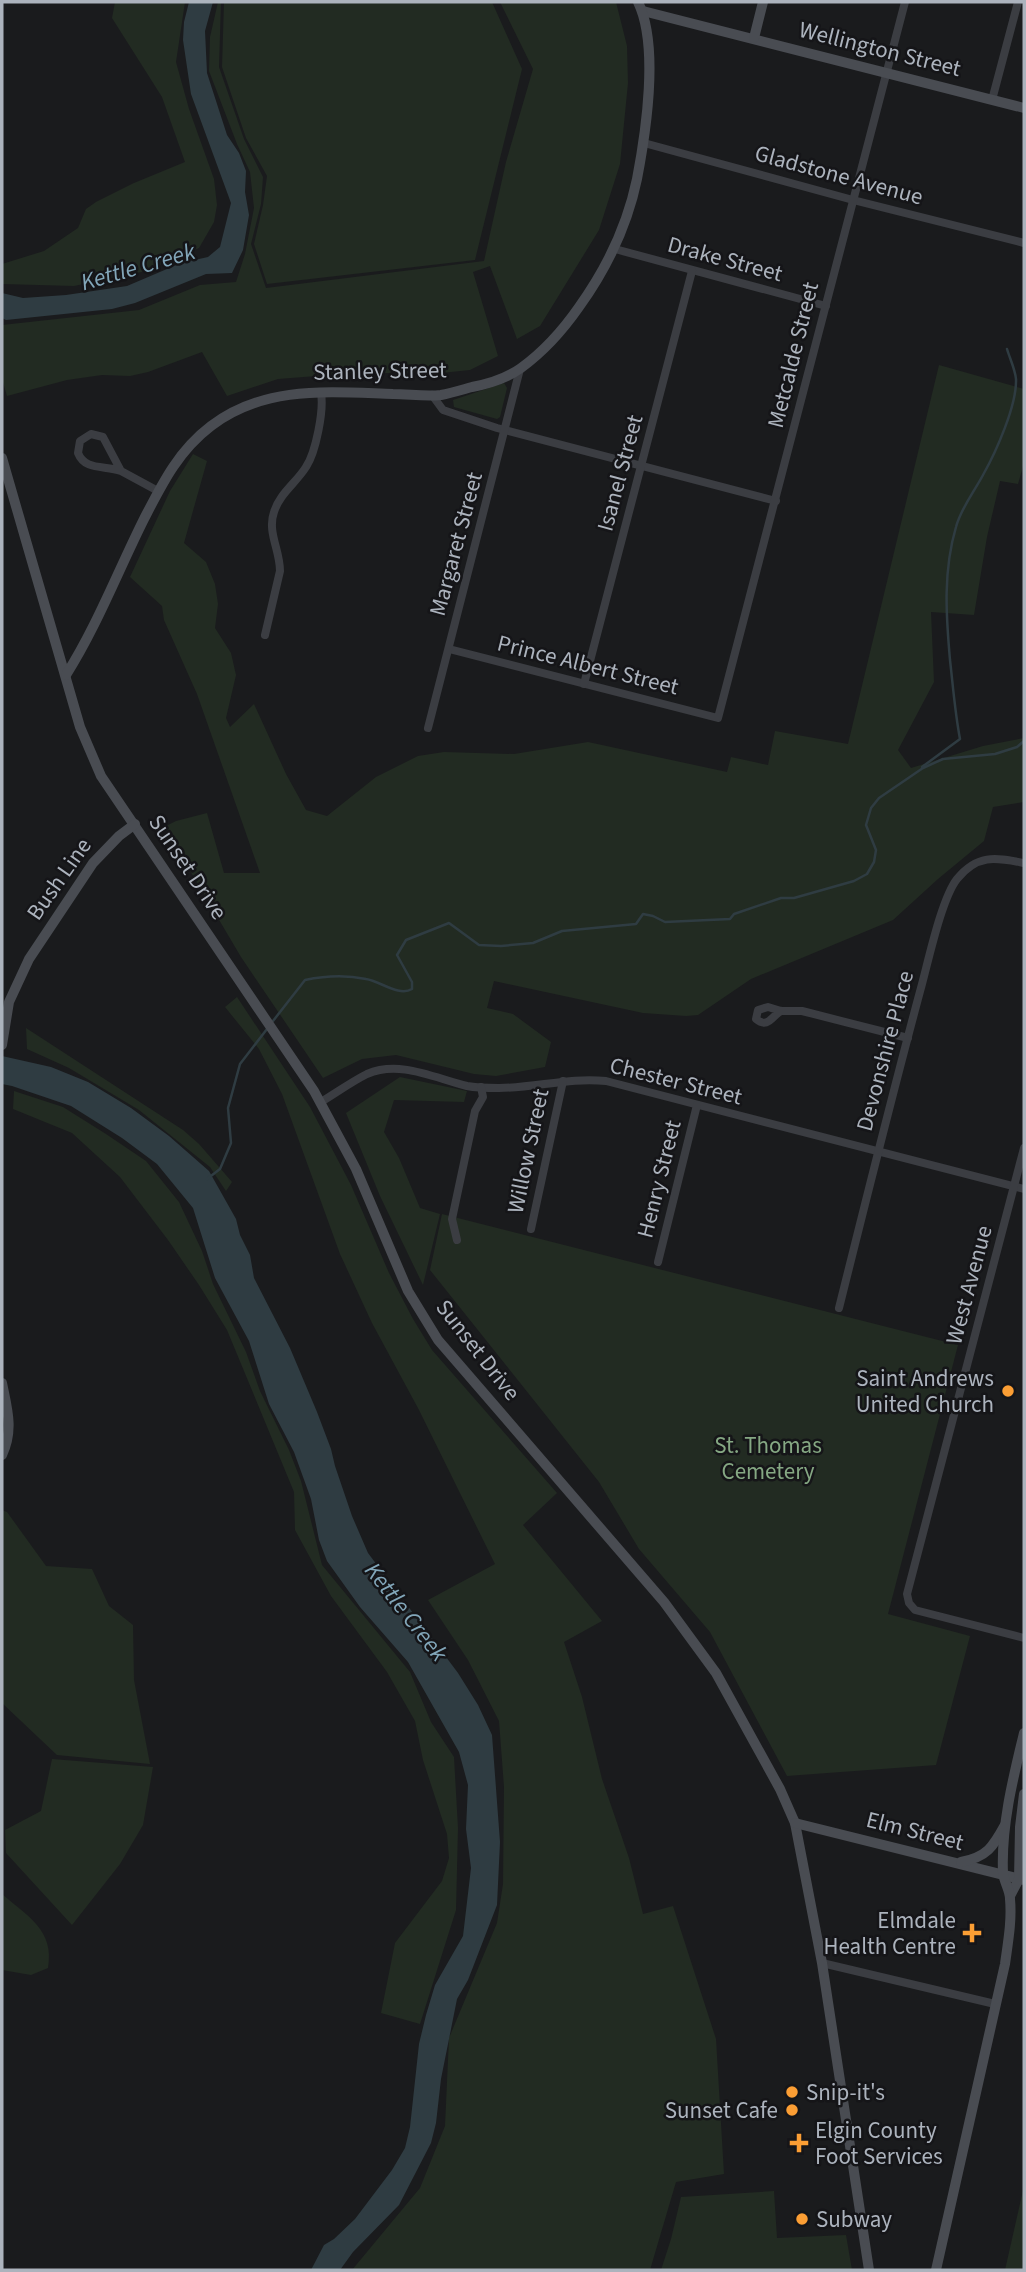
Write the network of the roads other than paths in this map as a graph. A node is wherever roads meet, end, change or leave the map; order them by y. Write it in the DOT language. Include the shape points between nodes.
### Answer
graph roads {
  1 [pos="763,2"];
  2 [pos="905,2"];
  3 [pos="1018,2"];
  4 [pos="641,6"];
  5 [pos="754,38"];
  6 [pos="887,72"];
  7 [pos="992,100"];
  8 [pos="1024,108"];
  9 [pos="644,143"];
  10 [pos="853,200"];
  11 [pos="1024,243"];
  12 [pos="615,249"];
  13 [pos="692,271"];
  14 [pos="826,306"];
  15 [pos="520,369"];
  16 [pos="321,393"];
  17 [pos="432,395"];
  18 [pos="505,430"];
  19 [pos="2,458"];
  20 [pos="641,466"];
  21 [pos="121,471"];
  22 [pos="158,491"];
  23 [pos="776,500"];
  24 [pos="265,635"];
  25 [pos="449,649"];
  26 [pos="66,675"];
  27 [pos="584,684"];
  28 [pos="718,718"];
  29 [pos="428,728"];
  30 [pos="135,824"];
  31 [pos="1024,863"];
  32 [pos="781,1011"];
  33 [pos="908,1038"];
  34 [pos="2,1045"];
  35 [pos="563,1081"];
  36 [pos="481,1087"];
  37 [pos="320,1102"];
  38 [pos="697,1105"];
  39 [pos="1024,1149"];
  40 [pos="879,1152"];
  41 [pos="1015,1186"];
  42 [pos="1024,1189"];
  43 [pos="531,1229"];
  44 [pos="457,1240"];
  45 [pos="658,1262"];
  46 [pos="839,1308"];
  47 [pos="2,1383"];
  48 [pos="2,1455"];
  49 [pos="1024,1638"];
  50 [pos="1024,1733"];
  51 [pos="1024,1794"];
  52 [pos="795,1823"];
  53 [pos="1006,1823"];
  54 [pos="956,1863"];
  55 [pos="1003,1875"];
  56 [pos="1021,1880"];
  57 [pos="1010,1896"];
  58 [pos="822,1963"];
  59 [pos="995,2004"];
  60 [pos="869,2270"];
  61 [pos="936,2270"];
  1 -- 5 [label="street"];
  2 -- 6 [label="street, Metcalde Street"];
  3 -- 7 [label="street"];
  4 -- 5 [label="street, Wellington Street"];
  4 -- 9 [label="street, Stanley Street" via="649,66"];
  5 -- 6 [label="street, Wellington Street"];
  6 -- 7 [label="street, Wellington Street"];
  6 -- 10 [label="street, Metcalde Street"];
  7 -- 8 [label="street, Wellington Street"];
  9 -- 10 [label="street, Gladstone Avenue"];
  9 -- 12 [label="street, Stanley Street" via="633,199"];
  10 -- 11 [label="street, Gladstone Avenue"];
  10 -- 14 [label="street, Metcalde Street"];
  12 -- 13 [label="street, Drake Street"];
  12 -- 15 [label="street, Stanley Street" via="572,316"];
  13 -- 14 [label="street, Drake Street"];
  13 -- 20 [label="street, Isanel Street"];
  14 -- 23 [label="street, Metcalde Street"];
  15 -- 17 [label="street, Stanley Street" via="478,386"];
  15 -- 18 [label="street, Margaret Street"];
  16 -- 17 [label="street, Stanley Street"];
  16 -- 22 [label="street, Stanley Street" via="265,399 211,425 185,448"];
  16 -- 24 [label="street" via="323,404 310,459 274,510 272,528 280,571"];
  17 -- 18 [label="street" via="443,410"];
  18 -- 20 [label="street"];
  18 -- 25 [label="street, Margaret Street"];
  19 -- 26 [label="street, Sunset Drive"];
  20 -- 23 [label="street"];
  20 -- 27 [label="street, Isanel Street"];
  21 -- 21 [label="street" via="103,437 91,434 80,441 78,453 85,463"];
  21 -- 22 [label="street"];
  22 -- 26 [label="street, Stanley Street" via="92,631"];
  23 -- 28 [label="street, Metcalde Street"];
  25 -- 27 [label="street, Prince Albert Street"];
  25 -- 29 [label="street, Margaret Street"];
  26 -- 30 [label="street, Sunset Drive" via="94,761"];
  27 -- 28 [label="street, Prince Albert Street"];
  30 -- 34 [label="street, Bush Line" via="93,863 29,959 9,1002"];
  30 -- 37 [label="street, Sunset Drive"];
  31 -- 33 [label="street, Devonshire Place" via="990,857 958,878 946,903"];
  32 -- 33 [label="street" via="802,1011"];
  33 -- 40 [label="street, Devonshire Place"];
  35 -- 36 [label="street, Chester Street"];
  35 -- 38 [label="street, Chester Street" via="606,1081"];
  35 -- 43 [label="street, Willow Street"];
  36 -- 37 [label="street, Chester Street" via="386,1069 369,1073"];
  36 -- 44 [label="street" via="483,1097 475,1111 452,1219"];
  37 -- 52 [label="street, Sunset Drive" via="356,1169 408,1291 438,1340 664,1602 703,1654 748,1729"];
  38 -- 40 [label="street, Chester Street"];
  38 -- 45 [label="street, Henry Street"];
  39 -- 41 [label="street, West Avenue"];
  40 -- 41 [label="street, Chester Street"];
  40 -- 46 [label="street, Devonshire Place"];
  41 -- 42 [label="street, Chester Street"];
  41 -- 49 [label="street, West Avenue" via="907,1594 915,1610"];
  47 -- 48 [label="street" via="9,1426"];
  50 -- 53 [label="street"];
  51 -- 56 [label="street"];
  52 -- 54 [label="street, Elm Street"];
  52 -- 58 [label="street, Sunset Drive"];
  53 -- 54 [label="street" via="986,1854"];
  53 -- 55 [label="street"];
  54 -- 55 [label="street, Elm Street"];
  55 -- 56 [label="street, Elm Street"];
  55 -- 57 [label="street"];
  56 -- 57 [label="street"];
  57 -- 59 [label="street" via="1010,1930"];
  58 -- 59 [label="street"];
  58 -- 60 [label="street, Sunset Drive"];
  59 -- 61 [label="street"];
}
